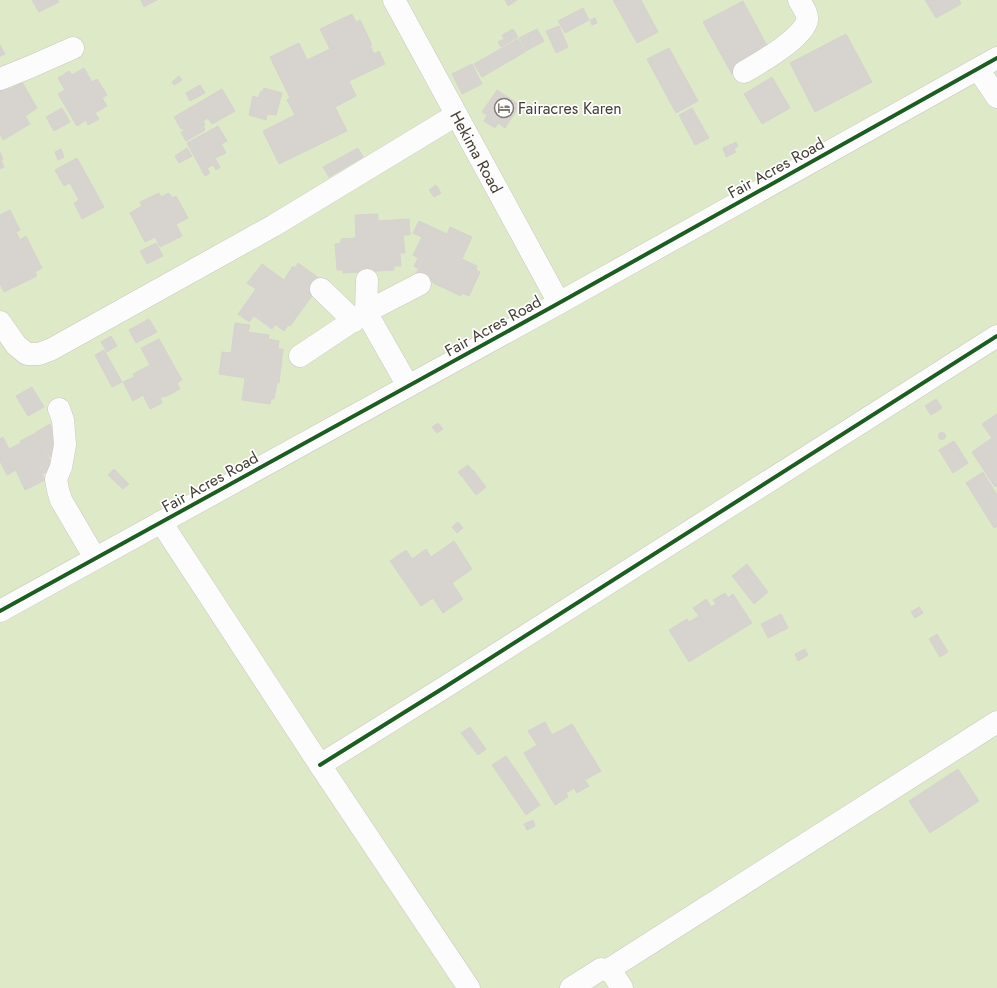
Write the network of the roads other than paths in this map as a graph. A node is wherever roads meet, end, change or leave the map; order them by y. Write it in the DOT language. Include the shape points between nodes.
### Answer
graph roads {
  1 [pos="394,0"];
  2 [pos="799,0"];
  3 [pos="73,48"];
  4 [pos="997,58"];
  5 [pos="978,69"];
  6 [pos="744,72"];
  7 [pos="0,78"];
  8 [pos="997,97"];
  9 [pos="456,115"];
  10 [pos="367,280"];
  11 [pos="420,284"];
  12 [pos="321,289"];
  13 [pos="558,303"];
  14 [pos="360,316"];
  15 [pos="0,322"];
  16 [pos="997,336"];
  17 [pos="300,356"];
  18 [pos="408,386"];
  19 [pos="59,409"];
  20 [pos="161,522"];
  21 [pos="95,558"];
  22 [pos="0,611"];
  23 [pos="997,722"];
  24 [pos="320,765"];
  25 [pos="608,970"];
  26 [pos="469,988"];
  27 [pos="571,988"];
  28 [pos="622,988"];
  1 -- 9 [label="street, Hekima Road"];
  2 -- 6 [label="street" via="807,19 803,29 775,54"];
  3 -- 7 [label="street"];
  4 -- 5 [label="street, Fair Acres Road"];
  5 -- 8 [label="street"];
  5 -- 13 [label="street, Fair Acres Road"];
  9 -- 13 [label="street, Hekima Road"];
  9 -- 15 [label="street" via="273,226 52,349 39,354 27,354"];
  10 -- 14 [label="street"];
  11 -- 14 [label="street"];
  12 -- 14 [label="street"];
  13 -- 18 [label="street, Fair Acres Road"];
  14 -- 17 [label="street"];
  14 -- 18 [label="street"];
  16 -- 24 [label="street"];
  18 -- 20 [label="street, Fair Acres Road"];
  19 -- 21 [label="street" via="63,420 65,445 56,479 58,490 61,500"];
  20 -- 21 [label="street, Fair Acres Road"];
  20 -- 24 [label="street"];
  21 -- 22 [label="street, Fair Acres Road"];
  23 -- 25 [label="street"];
  24 -- 26 [label="street"];
  25 -- 27 [label="street" via="601,969"];
  25 -- 28 [label="street"];
}
